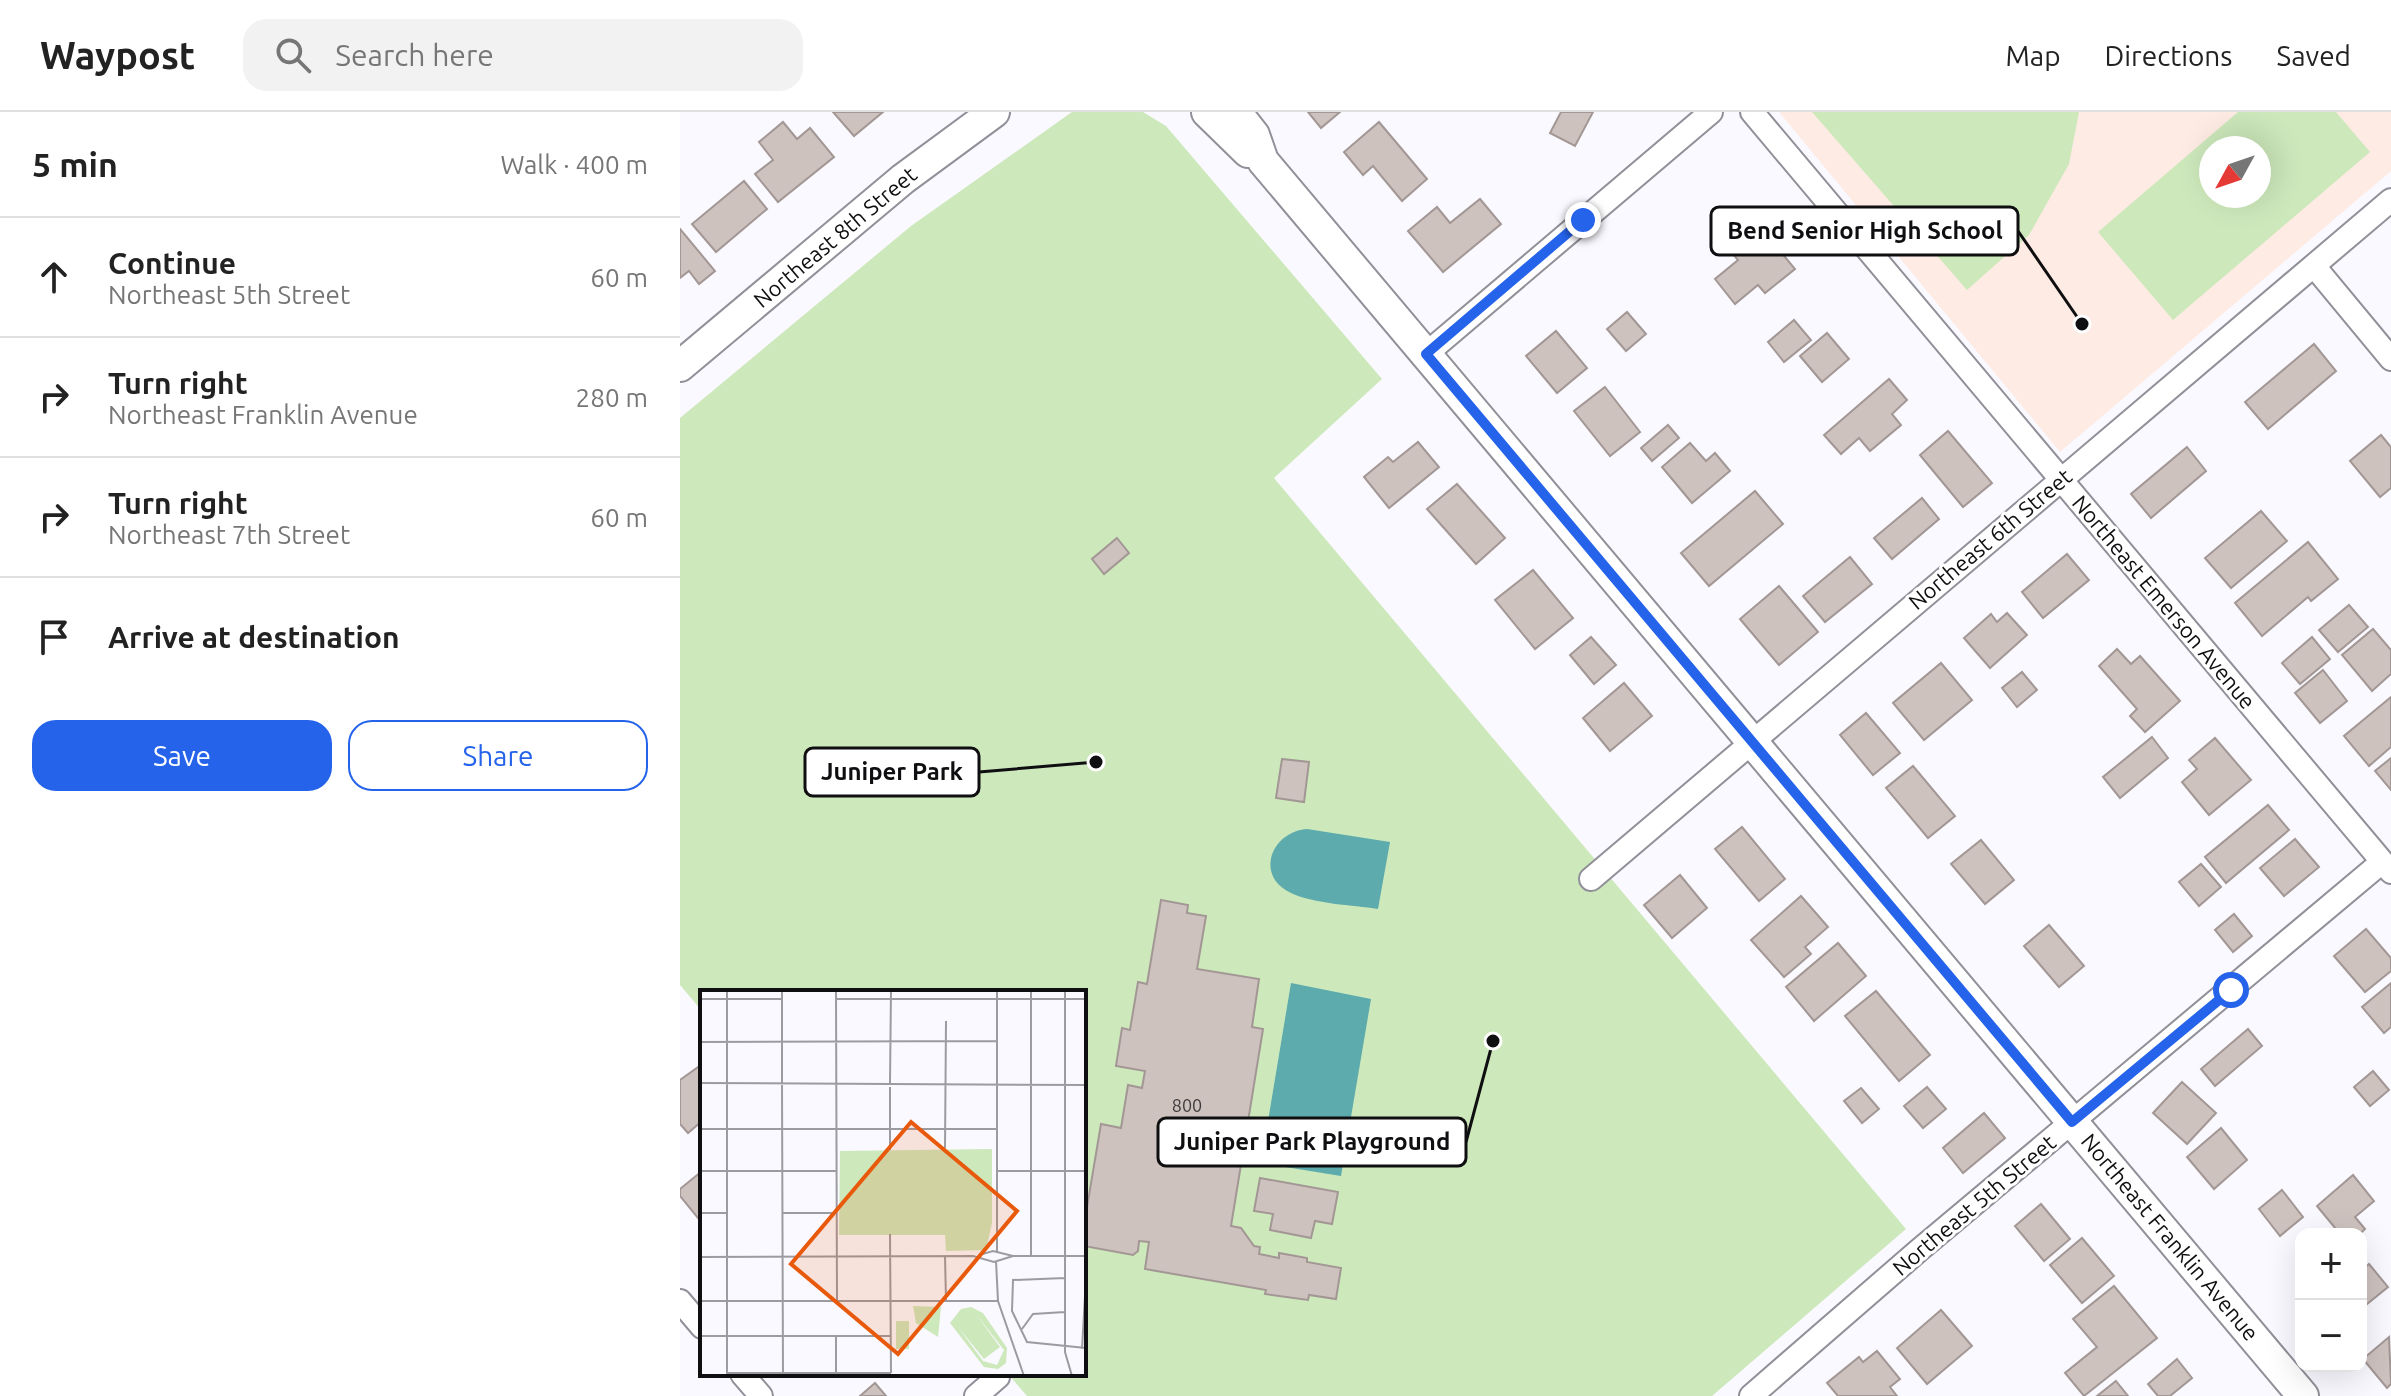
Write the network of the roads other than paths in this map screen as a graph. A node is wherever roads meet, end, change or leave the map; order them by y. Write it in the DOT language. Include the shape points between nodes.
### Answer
graph roads {
  1 [pos="994,112"];
  2 [pos="1207,112"];
  3 [pos="1236,112"];
  4 [pos="1711,112"];
  5 [pos="1752,112"];
  6 [pos="1263,161"];
  7 [pos="2391,200"];
  8 [pos="2314,266"];
  9 [pos="1426,354"];
  10 [pos="2391,359"];
  11 [pos="680,366"];
  12 [pos="2060,479"];
  13 [pos="1753,741"];
  14 [pos="2386,867"];
  15 [pos="1591,879"];
  16 [pos="2072,1122"];
  17 [pos="680,1301"];
  18 [pos="700,1325"];
  19 [pos="744,1376"];
  20 [pos="998,1377"];
  21 [pos="1766,1391"];
  22 [pos="761,1396"];
  23 [pos="976,1396"];
  24 [pos="2303,1396"];
  1 -- 11 [label="street, Northeast 8th Street" via="903,179"];
  2 -- 6 [label="street, Northeast Franklin Avenue" via="1244,150"];
  3 -- 6 [label="street, Northeast Franklin Avenue" via="1254,135"];
  4 -- 9 [label="street"];
  5 -- 12 [label="street, Northeast Emerson Avenue"];
  6 -- 9 [label="street, Northeast Franklin Avenue"];
  7 -- 8 [label="street, Northeast 6th Street"];
  8 -- 10 [label="street"];
  8 -- 12 [label="street, Northeast 6th Street"];
  9 -- 13 [label="street, Northeast Franklin Avenue"];
  12 -- 13 [label="street, Northeast 6th Street"];
  12 -- 14 [label="street, Northeast Emerson Avenue"];
  13 -- 15 [label="street, Northeast 6th Street"];
  13 -- 16 [label="street, Northeast Franklin Avenue"];
  14 -- 16 [label="street, Northeast 5th Street"];
  16 -- 21 [label="street, Northeast 5th Street" via="1918,1251"];
  16 -- 24 [label="street, Northeast Franklin Avenue"];
  17 -- 18 [label="street"];
  19 -- 22 [label="street"];
  20 -- 23 [label="street"];
}
